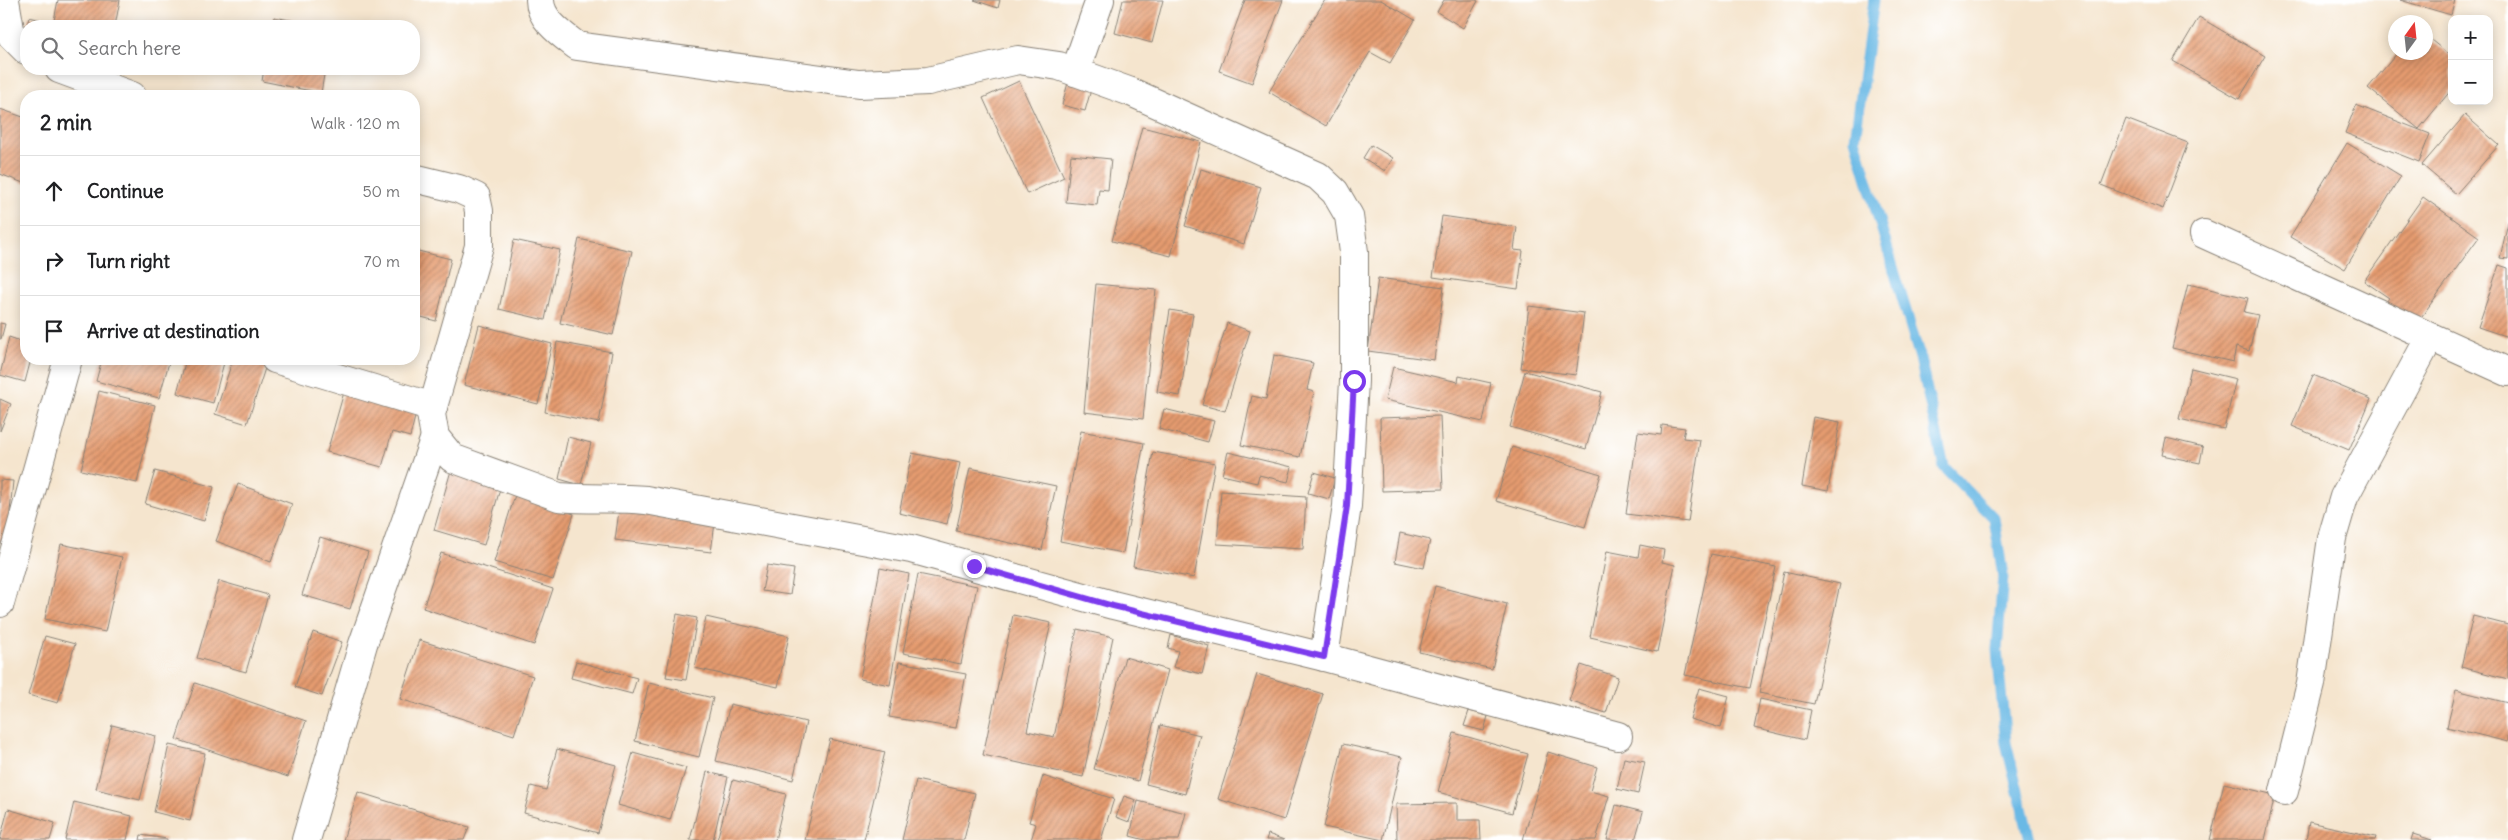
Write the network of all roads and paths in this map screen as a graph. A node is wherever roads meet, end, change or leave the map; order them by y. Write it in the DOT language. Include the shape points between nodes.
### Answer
graph roads {
  1 [pos="5,0"];
  2 [pos="540,0"];
  3 [pos="1100,0"];
  4 [pos="20,44"];
  5 [pos="0,54"];
  6 [pos="20,58"];
  7 [pos="1075,72"];
  8 [pos="74,75"];
  9 [pos="114,90"];
  10 [pos="420,179"];
  11 [pos="2204,234"];
  12 [pos="2430,337"];
  13 [pos="66,365"];
  14 [pos="295,365"];
  15 [pos="2508,372"];
  16 [pos="433,407"];
  17 [pos="435,437"];
  18 [pos="0,603"];
  19 [pos="1324,657"];
  20 [pos="1618,736"];
  21 [pos="2284,792"];
  22 [pos="306,840"];
  1 -- 4 [label="street" via="11,35"];
  2 -- 7 [label="street" via="540,8 555,29 577,46 859,84 928,81 1018,60 1059,66"];
  3 -- 7 [label="street"];
  5 -- 6 [label="street"];
  7 -- 19 [label="street" via="1131,92 1318,176 1335,192 1349,216 1354,252 1354,381 1348,487"];
  8 -- 9 [label="street"];
  10 -- 16 [label="street" via="459,189 476,197 479,211 479,246"];
  11 -- 12 [label="street"];
  12 -- 15 [label="street"];
  12 -- 21 [label="street" via="2344,497 2332,538 2311,684"];
  13 -- 18 [label="street"];
  14 -- 16 [label="street"];
  16 -- 17 [label="street"];
  17 -- 19 [label="street" via="452,458 559,497 646,500 911,549 1113,606"];
  17 -- 22 [label="street" via="364,644"];
  19 -- 20 [label="street"];
}
